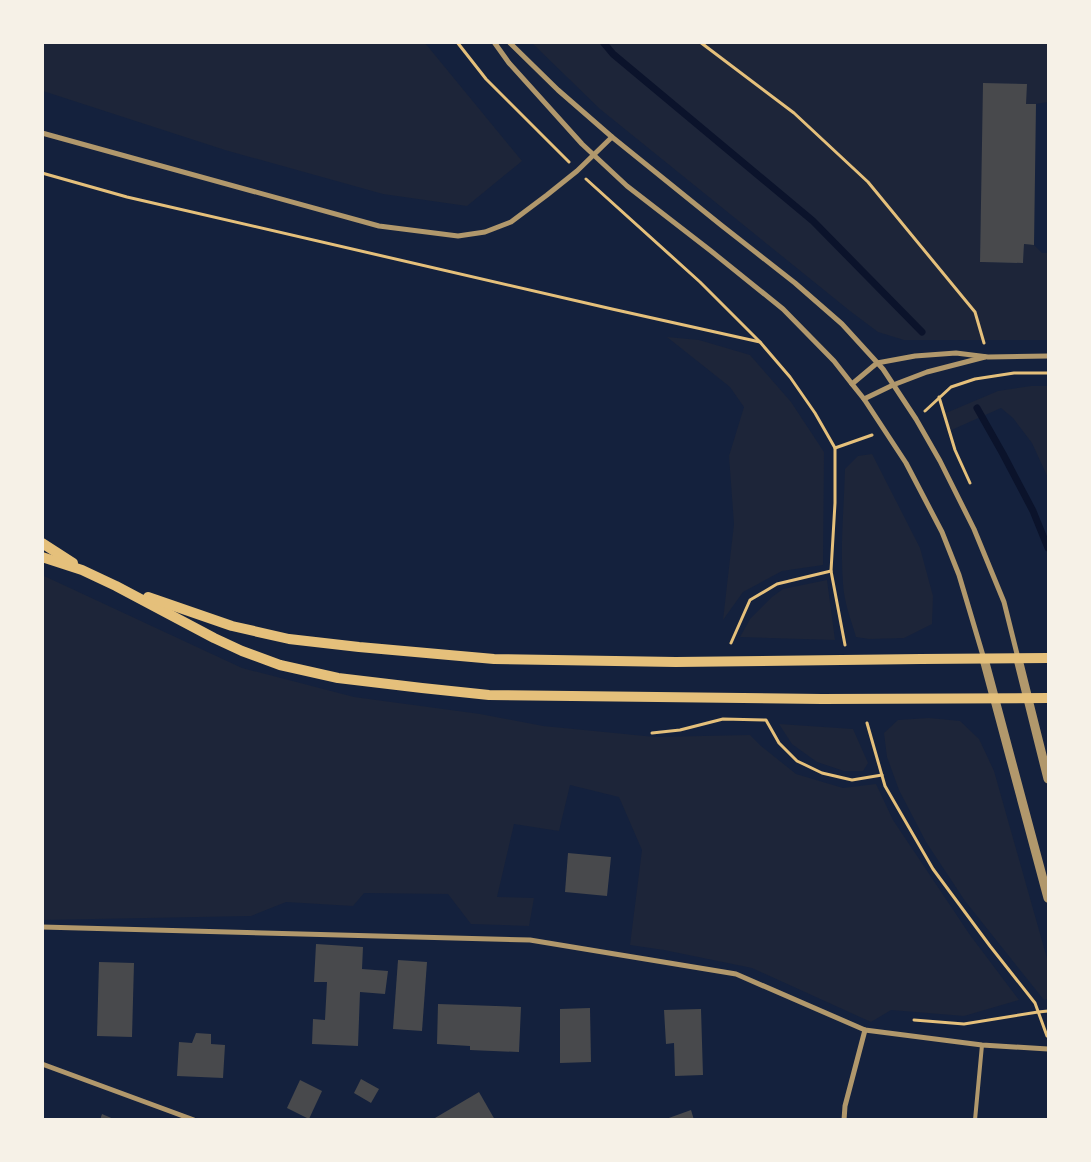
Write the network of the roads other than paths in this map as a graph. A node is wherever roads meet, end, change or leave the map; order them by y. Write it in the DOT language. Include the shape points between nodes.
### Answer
graph roads {
  1 [pos="494,42"];
  2 [pos="509,42"];
  3 [pos="42,133"];
  4 [pos="612,137"];
  5 [pos="594,155"];
  6 [pos="1048,356"];
  7 [pos="988,357"];
  8 [pos="877,363"];
  9 [pos="852,384"];
  10 [pos="893,385"];
  11 [pos="864,399"];
  12 [pos="42,542"];
  13 [pos="42,557"];
  14 [pos="82,570"];
  15 [pos="116,586"];
  16 [pos="984,658"];
  17 [pos="1018,658"];
  18 [pos="1048,658"];
  19 [pos="1048,698"];
  20 [pos="994,699"];
  21 [pos="1029,699"];
  22 [pos="1048,779"];
  23 [pos="1048,898"];
  24 [pos="42,927"];
  25 [pos="865,1030"];
  26 [pos="982,1045"];
  27 [pos="1048,1050"];
  28 [pos="42,1064"];
  29 [pos="194,1120"];
  30 [pos="844,1120"];
  31 [pos="975,1120"];
  1 -- 5 [label="street" via="509,63"];
  2 -- 4 [label="street"];
  3 -- 5 [label="street" via="379,226 458,236 485,232 511,222"];
  4 -- 5 [label="street"];
  4 -- 8 [label="street" via="795,283 842,324"];
  5 -- 9 [label="street" via="627,186 783,309"];
  6 -- 7 [label="street"];
  7 -- 8 [label="street" via="956,353"];
  7 -- 10 [label="street" via="927,372"];
  8 -- 9 [label="street"];
  8 -- 10 [label="street"];
  9 -- 11 [label="street"];
  10 -- 11 [label="street"];
  10 -- 17 [label="street" via="940,461 974,529 1004,602"];
  11 -- 16 [label="street" via="906,462 942,532"];
  12 -- 14 [label="main road"];
  13 -- 14 [label="main road"];
  14 -- 15 [label="main road"];
  15 -- 16 [label="main road" via="232,626 289,640 465,656 676,662"];
  15 -- 20 [label="main road" via="242,651 280,664 347,679 489,695"];
  16 -- 17 [label="main road"];
  16 -- 20 [label="street"];
  17 -- 18 [label="main road"];
  17 -- 21 [label="street"];
  19 -- 21 [label="main road"];
  20 -- 21 [label="main road"];
  20 -- 23 [label="street"];
  21 -- 22 [label="street"];
  24 -- 25 [label="street" via="530,940 736,974"];
  25 -- 26 [label="street"];
  25 -- 30 [label="street"];
  26 -- 27 [label="street"];
  26 -- 31 [label="lane"];
  28 -- 29 [label="street"];
}
